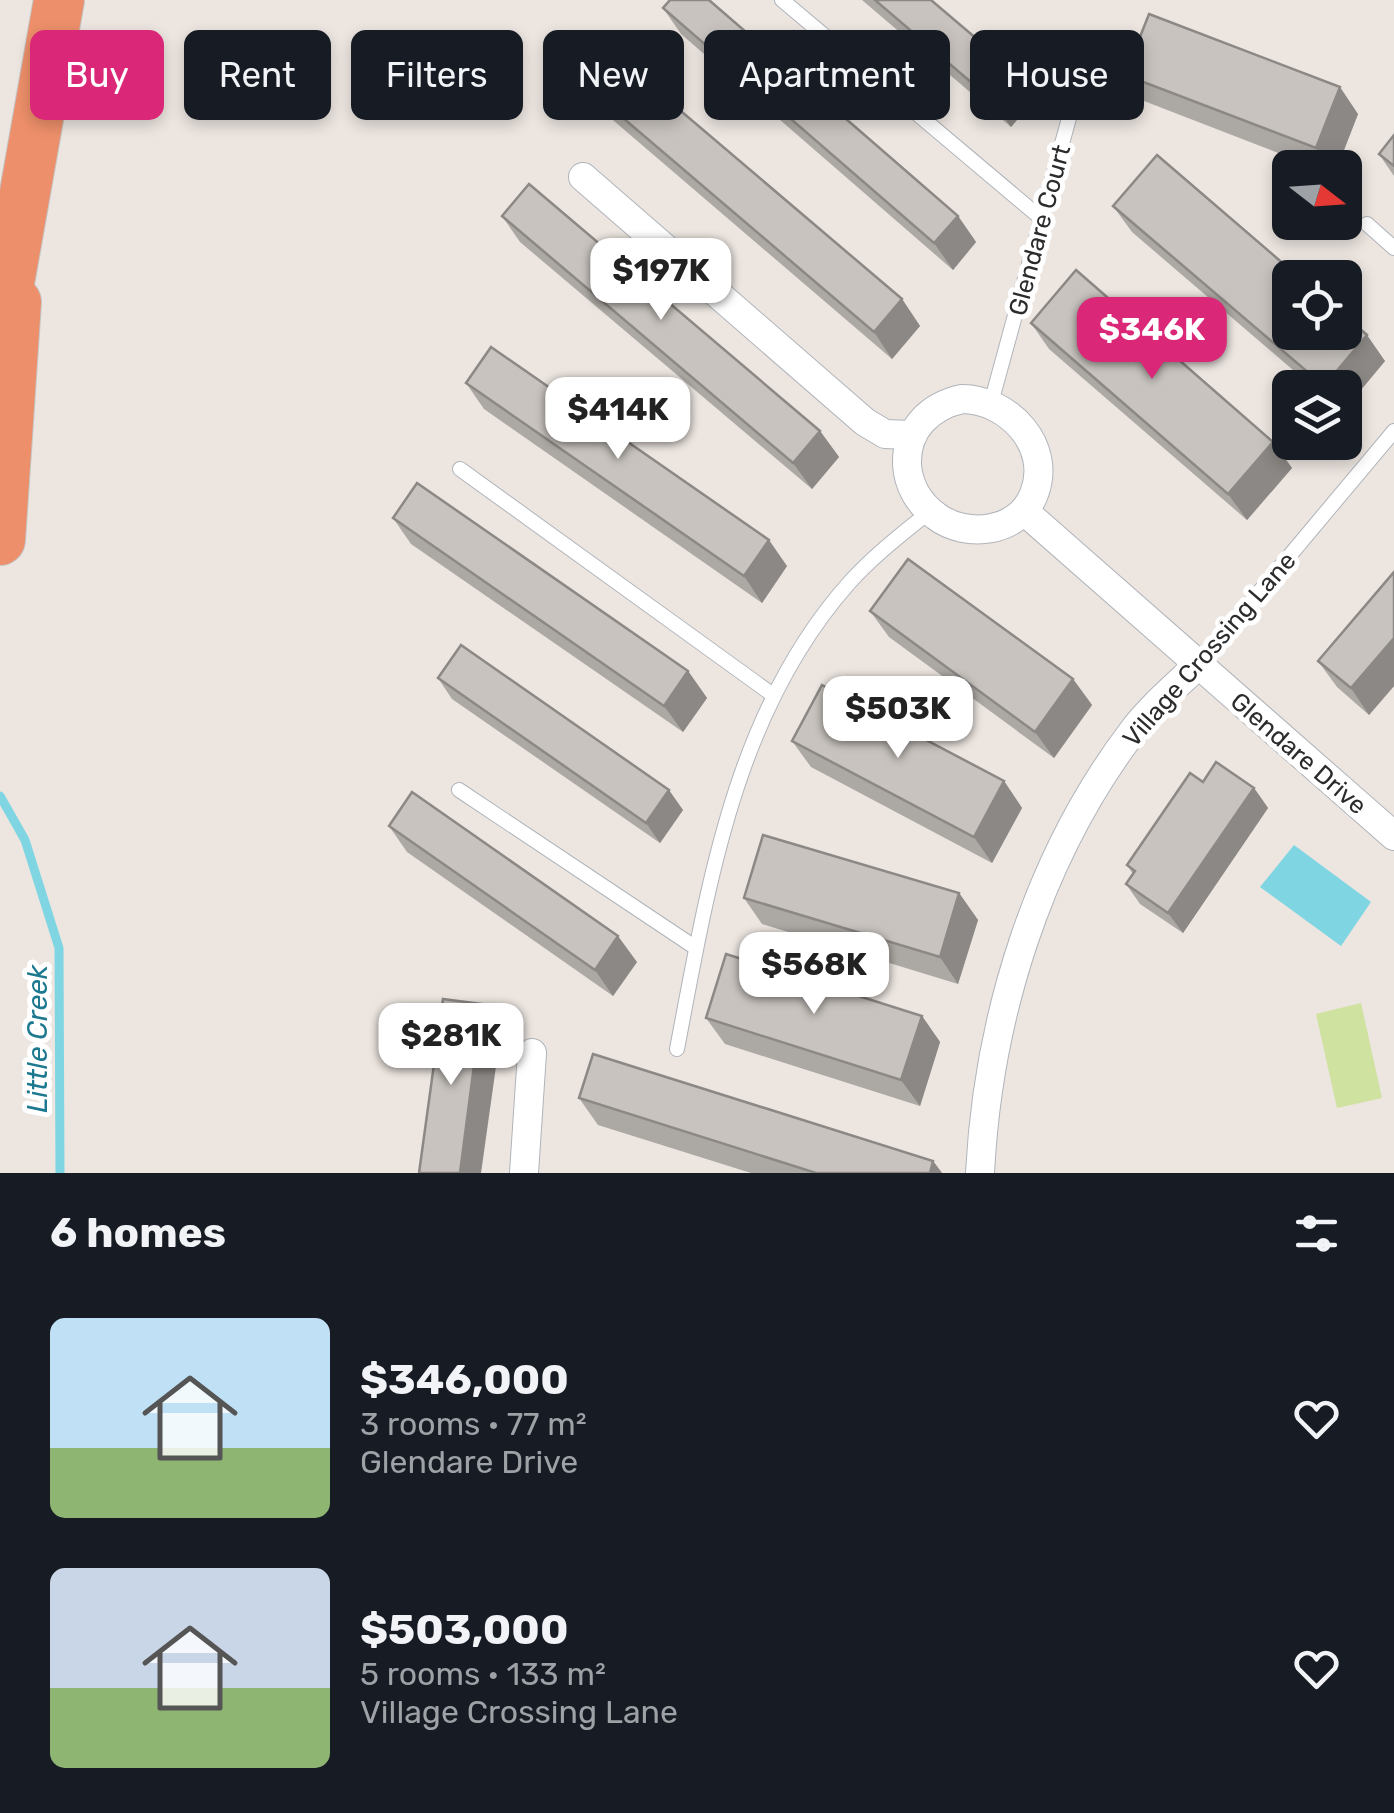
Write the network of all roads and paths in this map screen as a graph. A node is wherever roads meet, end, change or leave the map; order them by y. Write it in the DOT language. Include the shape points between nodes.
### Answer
graph roads {
  1 [pos="60,0"];
  2 [pos="782,0"];
  3 [pos="1069,120"];
  4 [pos="582,177"];
  5 [pos="22,213"];
  6 [pos="1042,219"];
  7 [pos="1366,224"];
  8 [pos="1394,248"];
  9 [pos="0,334"];
  10 [pos="991,403"];
  11 [pos="1394,431"];
  12 [pos="912,435"];
  13 [pos="460,468"];
  14 [pos="1024,511"];
  15 [pos="930,512"];
  16 [pos="0,540"];
  17 [pos="1198,666"];
  18 [pos="774,695"];
  19 [pos="459,790"];
  20 [pos="1394,836"];
  21 [pos="696,948"];
  22 [pos="676,1049"];
  23 [pos="532,1053"];
  24 [pos="529,1172"];
  25 [pos="980,1173"];
  1 -- 5 [label="highway"];
  2 -- 6 [label="lane"];
  3 -- 6 [label="lane, Glendare Court"];
  4 -- 12 [label="street" via="865,422 885,434"];
  5 -- 9 [label="highway"];
  5 -- 16 [label="highway"];
  6 -- 10 [label="lane, Glendare Court"];
  7 -- 8 [label="lane"];
  10 -- 12 [label="street" via="950,402 928,414"];
  10 -- 14 [label="street" via="1026,432 1036,455 1035,493"];
  11 -- 17 [label="lane, Village Crossing Lane"];
  12 -- 15 [label="street" via="908,472"];
  13 -- 18 [label="lane"];
  14 -- 15 [label="street" via="1004,525 979,530"];
  14 -- 17 [label="street, Glendare Drive"];
  15 -- 18 [label="lane" via="847,585"];
  17 -- 20 [label="street, Glendare Drive"];
  17 -- 25 [label="street, Village Crossing Lane" via="1124,743 1061,852 1032,918 993,1056"];
  18 -- 21 [label="lane" via="739,776"];
  19 -- 21 [label="lane"];
  21 -- 22 [label="lane"];
  23 -- 24 [label="street"];
}
